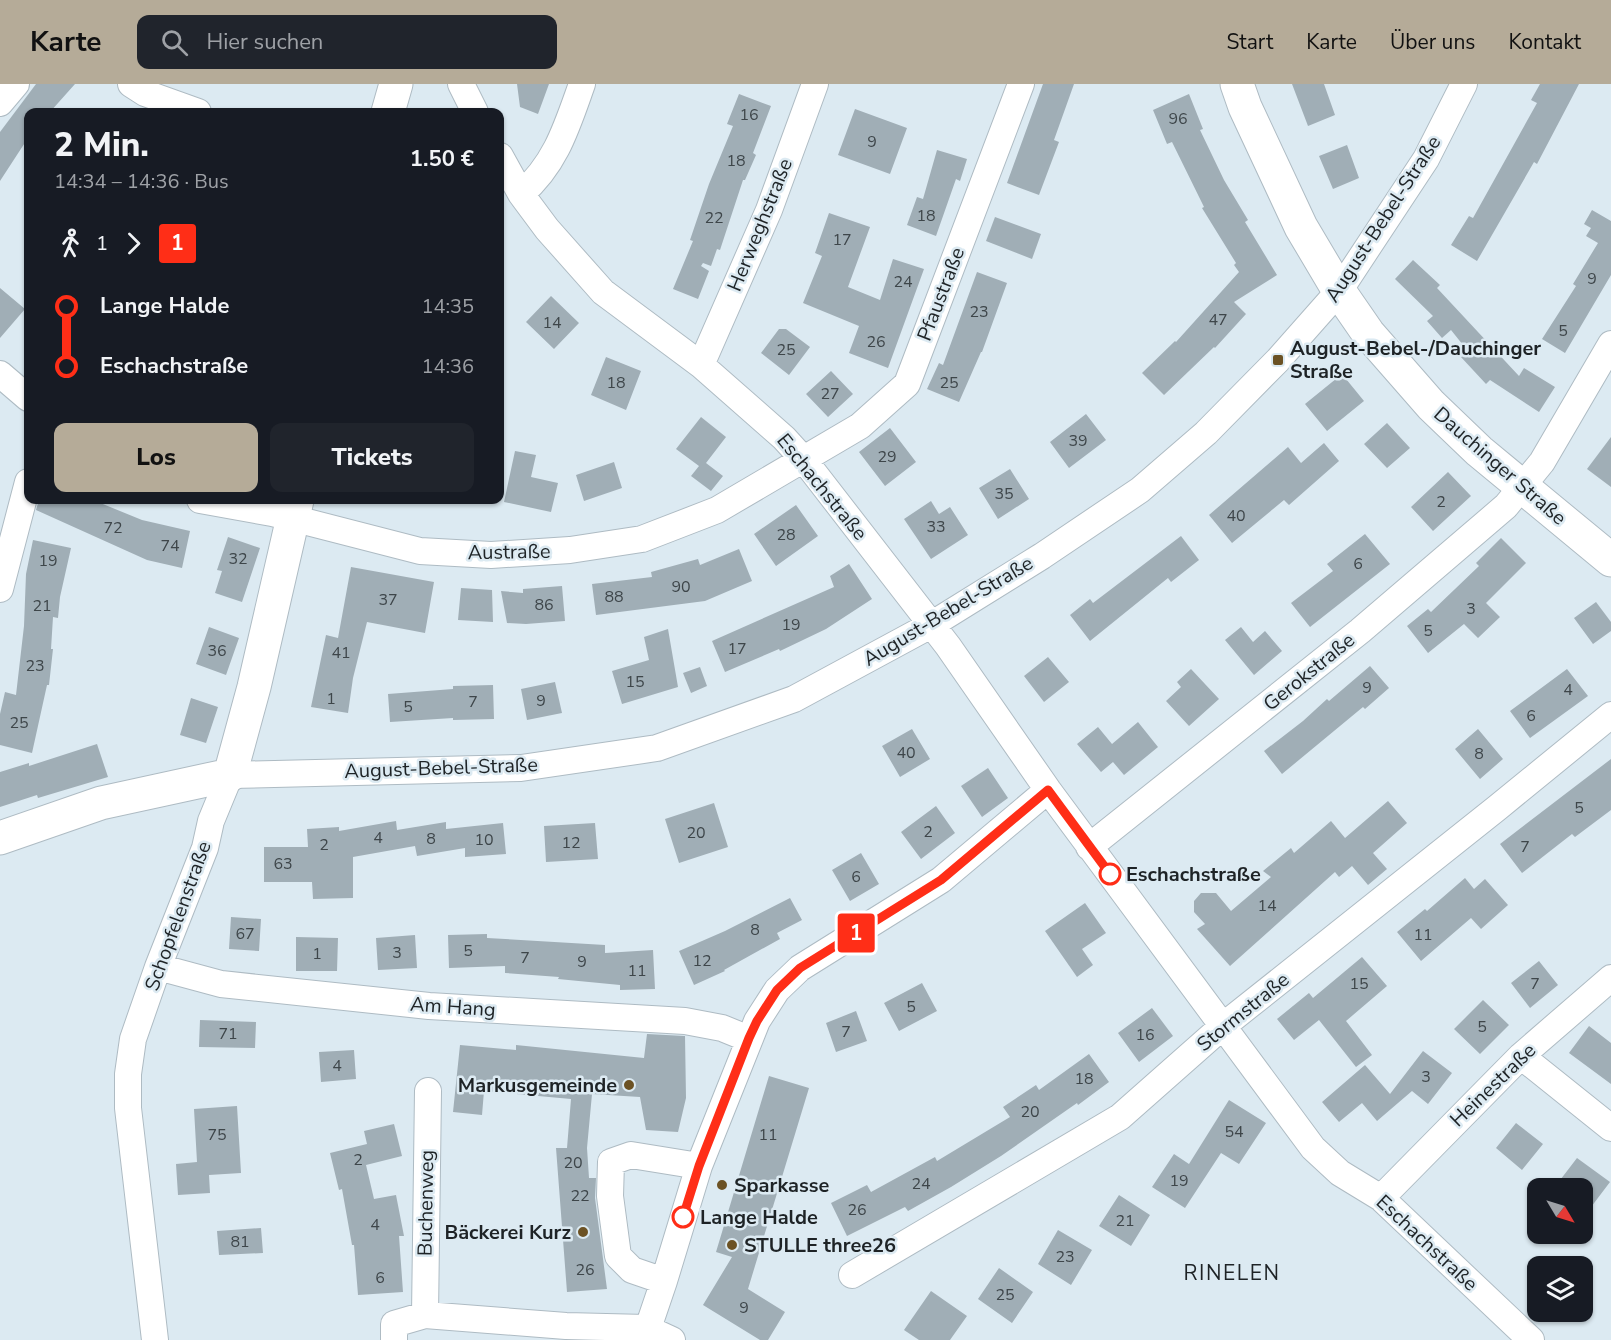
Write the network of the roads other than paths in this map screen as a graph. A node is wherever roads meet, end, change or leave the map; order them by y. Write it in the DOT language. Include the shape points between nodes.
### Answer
graph roads {
  1 [pos="16,84"];
  2 [pos="131,84"];
  3 [pos="396,84"];
  4 [pos="461,84"];
  5 [pos="582,84"];
  6 [pos="815,84"];
  7 [pos="1021,84"];
  8 [pos="1237,84"];
  9 [pos="1464,84"];
  10 [pos="0,103"];
  11 [pos="187,108"];
  12 [pos="389,108"];
  13 [pos="473,108"];
  14 [pos="504,163"];
  15 [pos="521,194"];
  16 [pos="1339,291"];
  17 [pos="1611,344"];
  18 [pos="701,365"];
  19 [pos="0,374"];
  20 [pos="24,395"];
  21 [pos="804,460"];
  22 [pos="1521,489"];
  23 [pos="24,497"];
  24 [pos="242,504"];
  25 [pos="295,509"];
  26 [pos="1611,560"];
  27 [pos="0,589"];
  28 [pos="931,625"];
  29 [pos="1611,715"];
  30 [pos="230,775"];
  31 [pos="1048,790"];
  32 [pos="0,838"];
  33 [pos="1089,847"];
  34 [pos="158,966"];
  35 [pos="1611,978"];
  36 [pos="1223,1026"];
  37 [pos="749,1038"];
  38 [pos="1521,1056"];
  39 [pos="428,1091"];
  40 [pos="1611,1128"];
  41 [pos="699,1166"];
  42 [pos="1381,1198"];
  43 [pos="852,1275"];
  44 [pos="664,1281"];
  45 [pos="424,1315"];
  46 [pos="394,1332"];
  47 [pos="645,1334"];
  48 [pos="1522,1336"];
  49 [pos="155,1340"];
  50 [pos="672,1340"];
  1 -- 10 [label="street"];
  2 -- 11 [label="street"];
  3 -- 12 [label="main road"];
  4 -- 13 [label="street"];
  5 -- 15 [label="street" via="548,166"];
  6 -- 18 [label="street, Herweghstraße" via="769,210"];
  7 -- 21 [label="street, Pfaustraße" via="907,384 861,426"];
  8 -- 16 [label="main road, Dauchinger Straße" via="1301,226"];
  9 -- 16 [label="street, August-Bebel-Straße" via="1426,159"];
  14 -- 15 [label="street, Eschachstraße"];
  15 -- 18 [label="street, Eschachstraße" via="603,292"];
  16 -- 22 [label="main road, Dauchinger Straße" via="1368,333 1431,405"];
  16 -- 28 [label="street, August-Bebel-Straße" via="1222,417 1140,490"];
  17 -- 22 [label="street, Gerokstraße" via="1542,462"];
  18 -- 21 [label="street, Eschachstraße"];
  19 -- 20 [label="street"];
  21 -- 25 [label="street, Austraße" via="717,510 642,539 570,550 491,555 420,550"];
  21 -- 28 [label="street, Eschachstraße"];
  22 -- 26 [label="main road, Dauchinger Straße"];
  22 -- 33 [label="street, Gerokstraße" via="1360,631"];
  23 -- 27 [label="street"];
  24 -- 25 [label="street, Austraße"];
  25 -- 30 [label="main road, Schopfelenstraße"];
  28 -- 30 [label="street, August-Bebel-Straße" via="794,699 657,748 521,768"];
  28 -- 31 [label="street, Eschachstraße"];
  29 -- 36 [label="street, Stormstraße"];
  30 -- 32 [label="main road" via="101,803"];
  30 -- 34 [label="street, Schopfelenstraße"];
  31 -- 33 [label="street, Eschachstraße"];
  31 -- 37 [label="street" via="941,880 800,968 777,990"];
  33 -- 36 [label="street, Eschachstraße"];
  34 -- 37 [label="street, Am Hang" via="220,984 429,1006 685,1021"];
  34 -- 49 [label="street, Schopfelenstraße" via="133,1039 128,1074 128,1108"];
  35 -- 38 [label="street, Heinestraße"];
  36 -- 42 [label="street, Eschachstraße" via="1313,1148 1340,1173"];
  36 -- 43 [label="street, Stormstraße" via="1120,1117"];
  37 -- 41 [label="street"];
  38 -- 40 [label="street"];
  38 -- 42 [label="street, Heinestraße"];
  39 -- 45 [label="street, Buchenweg"];
  41 -- 44 [label="street"];
  41 -- 44 [label="street" via="630,1155 611,1162 610,1196 618,1256 632,1270"];
  42 -- 48 [label="street, Eschachstraße"];
  44 -- 47 [label="street"];
  45 -- 46 [label="street"];
  45 -- 47 [label="street"];
  47 -- 50 [label="street"];
}
